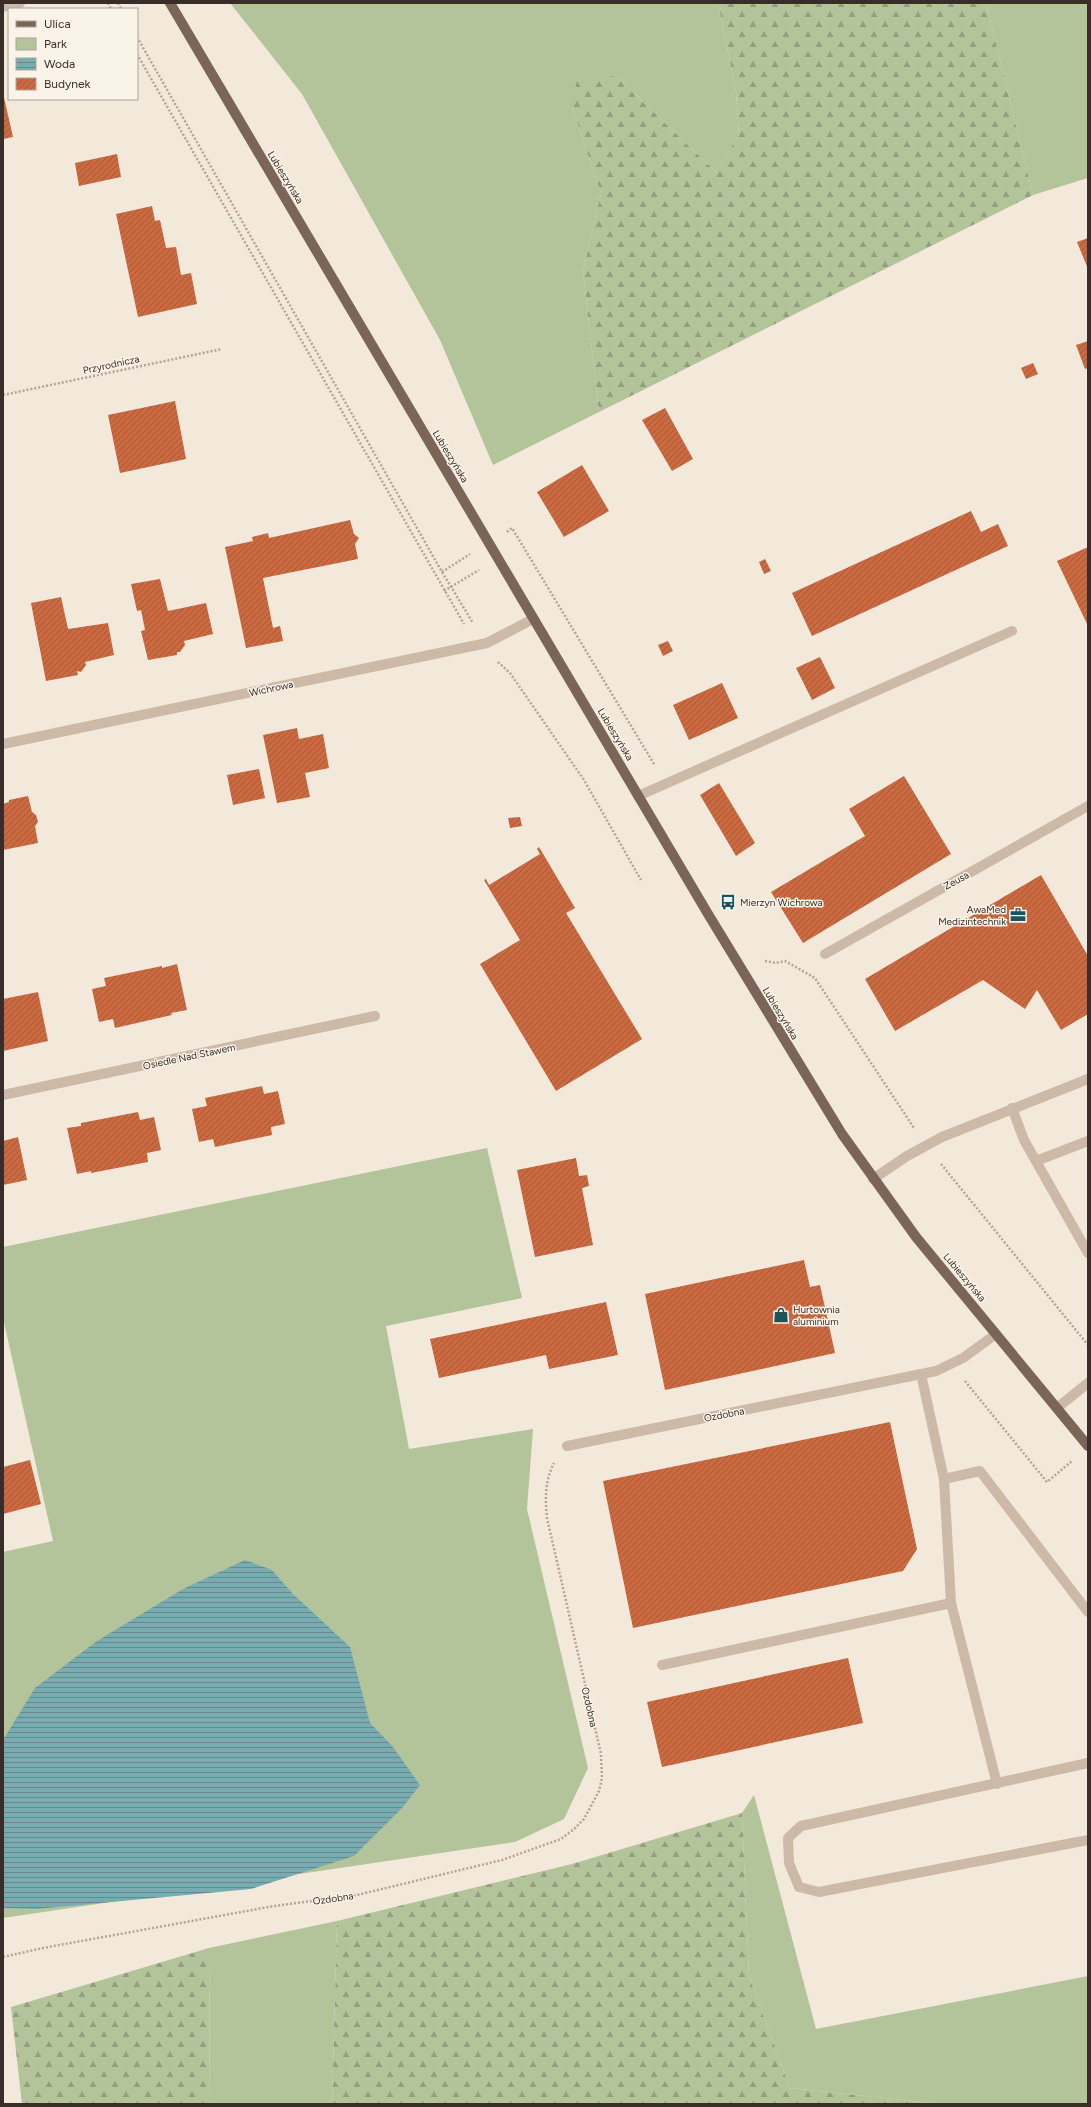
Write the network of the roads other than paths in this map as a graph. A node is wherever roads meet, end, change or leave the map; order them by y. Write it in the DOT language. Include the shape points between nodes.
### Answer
graph roads {
  1 [pos="20,3"];
  2 [pos="170,3"];
  3 [pos="3,7"];
  4 [pos="533,619"];
  5 [pos="1012,631"];
  6 [pos="3,744"];
  7 [pos="638,796"];
  8 [pos="1088,806"];
  9 [pos="824,954"];
  10 [pos="375,1016"];
  11 [pos="1088,1079"];
  12 [pos="3,1095"];
  13 [pos="1012,1108"];
  14 [pos="1088,1141"];
  15 [pos="1036,1161"];
  16 [pos="873,1179"];
  17 [pos="1088,1253"];
  18 [pos="996,1334"];
  19 [pos="921,1374"];
  20 [pos="1088,1383"];
  21 [pos="1057,1408"];
  22 [pos="567,1446"];
  23 [pos="1088,1446"];
  24 [pos="944,1479"];
  25 [pos="951,1603"];
  26 [pos="1088,1612"];
  27 [pos="662,1665"];
  28 [pos="1088,1764"];
  29 [pos="997,1784"];
  30 [pos="1088,1840"];
  1 -- 3 [label="street"];
  2 -- 4 [label="main road, Lubieszyńska"];
  4 -- 6 [label="street, Wichrowa" via="482,644"];
  4 -- 7 [label="main road, Lubieszyńska"];
  5 -- 7 [label="street"];
  7 -- 16 [label="main road, Lubieszyńska" via="802,1070"];
  8 -- 9 [label="street, Zeusa"];
  10 -- 12 [label="street, Osiedle Nad Stawem"];
  11 -- 13 [label="street"];
  13 -- 15 [label="street" via="1024,1140"];
  13 -- 16 [label="street" via="927,1145"];
  14 -- 15 [label="street"];
  15 -- 17 [label="street"];
  16 -- 18 [label="main road, Lubieszyńska" via="916,1237"];
  18 -- 19 [label="street, Ozdobna" via="953,1365"];
  18 -- 21 [label="main road, Lubieszyńska"];
  19 -- 22 [label="street, Ozdobna"];
  19 -- 24 [label="street"];
  20 -- 21 [label="street"];
  21 -- 23 [label="main road, Lubieszyńska"];
  24 -- 25 [label="street"];
  24 -- 26 [label="street" via="980,1471"];
  25 -- 27 [label="street"];
  25 -- 29 [label="street"];
  28 -- 29 [label="street"];
  29 -- 30 [label="street" via="801,1826 788,1838 789,1863 799,1887 819,1892"];
}
